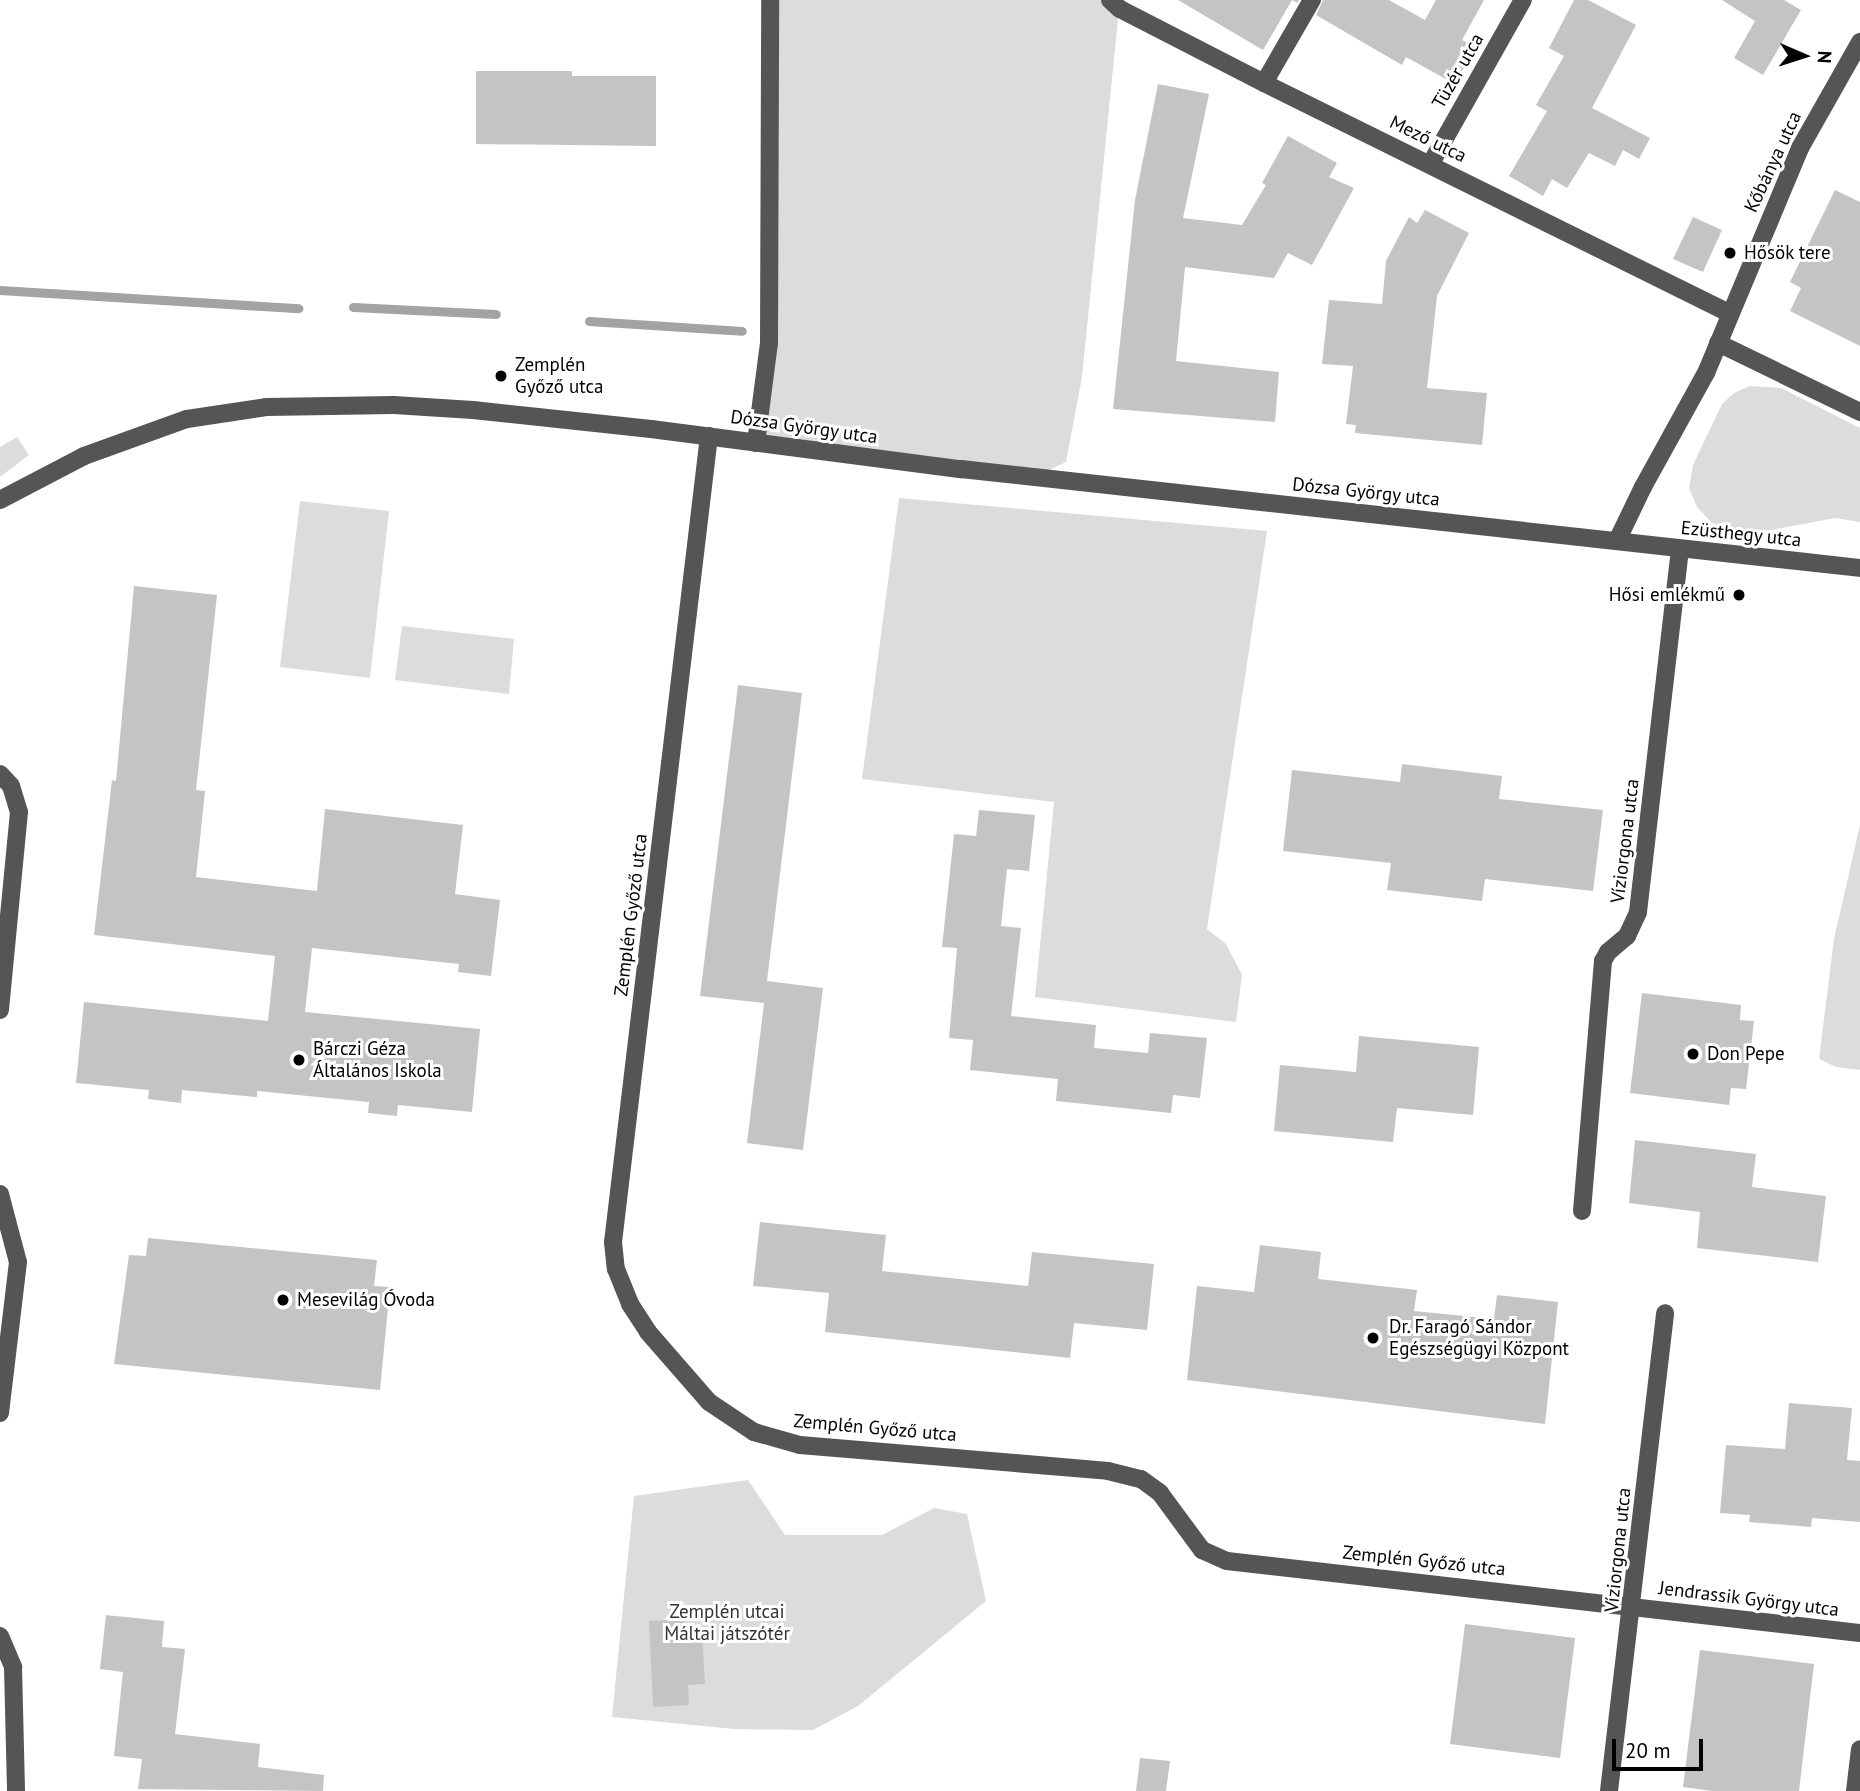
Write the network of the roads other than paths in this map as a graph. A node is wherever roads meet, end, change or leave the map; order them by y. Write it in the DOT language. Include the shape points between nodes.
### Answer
graph roads {
  1 [pos="770,0"];
  2 [pos="1110,0"];
  3 [pos="1312,0"];
  4 [pos="1523,0"];
  5 [pos="1860,42"];
  6 [pos="1264,83"];
  7 [pos="1431,163"];
  8 [pos="1729,313"];
  9 [pos="1718,343"];
  10 [pos="1860,412"];
  11 [pos="709,436"];
  12 [pos="755,443"];
  13 [pos="0,500"];
  14 [pos="1617,541"];
  15 [pos="1679,549"];
  16 [pos="1860,568"];
  17 [pos="0,774"];
  18 [pos="0,1010"];
  19 [pos="0,1194"];
  20 [pos="1582,1211"];
  21 [pos="1665,1313"];
  22 [pos="0,1413"];
  23 [pos="1633,1606"];
  24 [pos="1860,1633"];
  25 [pos="0,1636"];
  26 [pos="1860,1749"];
  27 [pos="16,1791"];
  28 [pos="1609,1791"];
  29 [pos="1855,1791"];
  1 -- 12 [label="street" via="769,343"];
  2 -- 6 [label="street, Mező utca"];
  3 -- 6 [label="street"];
  4 -- 7 [label="street, Tüzér utca"];
  5 -- 8 [label="street, Kőbánya utca" via="1800,148"];
  6 -- 7 [label="street, Mező utca"];
  7 -- 8 [label="street, Mező utca"];
  8 -- 9 [label="street, Kőbánya utca"];
  9 -- 10 [label="street"];
  9 -- 14 [label="street"];
  11 -- 12 [label="street, Dózsa György utca"];
  11 -- 13 [label="street, Dózsa György utca" via="473,410 382,405 266,407 187,419 138,435 64,465"];
  11 -- 23 [label="street, Zemplén Győző utca" via="613,1242 616,1269 648,1332 709,1402 736,1423 774,1439 1118,1473 1152,1484 1195,1542 1214,1558"];
  12 -- 14 [label="street, Dózsa György utca"];
  14 -- 15 [label="street, Ezüsthegy utca"];
  15 -- 16 [label="street, Ezüsthegy utca"];
  15 -- 20 [label="street, Víziorgona utca" via="1638,912 1627,936 1603,961"];
  17 -- 18 [label="street" via="11,786 19,812"];
  19 -- 22 [label="street" via="18,1262"];
  21 -- 23 [label="street, Víziorgona utca"];
  23 -- 24 [label="street, Jendrassik György utca"];
  23 -- 28 [label="street, Víziorgona utca"];
  25 -- 27 [label="street" via="13,1667"];
  26 -- 29 [label="street"];
}
